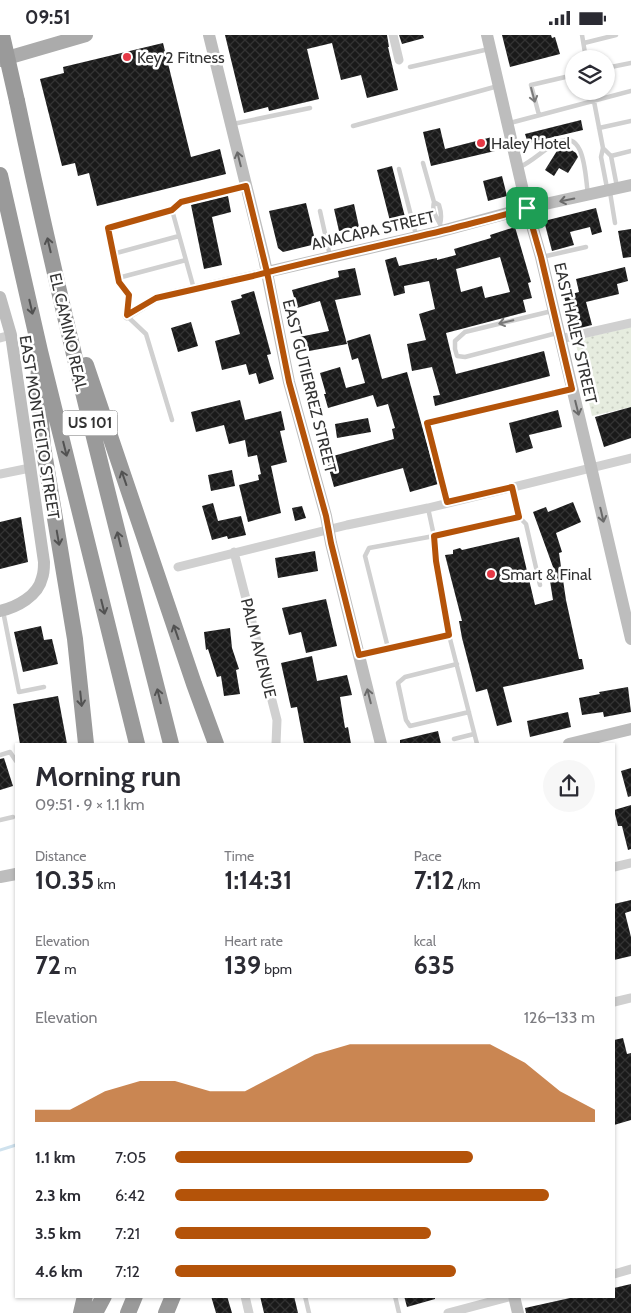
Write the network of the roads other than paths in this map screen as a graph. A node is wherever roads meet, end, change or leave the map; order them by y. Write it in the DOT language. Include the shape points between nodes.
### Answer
graph roads {
  1 [pos="2,35"];
  2 [pos="86,35"];
  3 [pos="209,35"];
  4 [pos="393,35"];
  5 [pos="487,35"];
  6 [pos="582,35"];
  7 [pos="616,35"];
  8 [pos="584,43"];
  9 [pos="490,49"];
  10 [pos="585,50"];
  11 [pos="0,60"];
  12 [pos="399,60"];
  13 [pos="631,63"];
  14 [pos="615,66"];
  15 [pos="410,67"];
  16 [pos="565,77"];
  17 [pos="500,85"];
  18 [pos="631,91"];
  19 [pos="615,95"];
  20 [pos="594,100"];
  21 [pos="310,108"];
  22 [pos="539,115"];
  23 [pos="631,121"];
  24 [pos="232,124"];
  25 [pos="508,124"];
  26 [pos="353,126"];
  27 [pos="599,129"];
  28 [pos="603,148"];
  29 [pos="631,151"];
  30 [pos="611,156"];
  31 [pos="423,163"];
  32 [pos="519,168"];
  33 [pos="399,169"];
  34 [pos="0,175"];
  35 [pos="631,185"];
  36 [pos="246,186"];
  37 [pos="612,190"];
  38 [pos="588,196"];
  39 [pos="527,208"];
  40 [pos="172,210"];
  41 [pos="320,211"];
  42 [pos="615,223"];
  43 [pos="441,227"];
  44 [pos="179,236"];
  45 [pos="417,237"];
  46 [pos="586,247"];
  47 [pos="113,254"];
  48 [pos="330,257"];
  49 [pos="541,257"];
  50 [pos="186,260"];
  51 [pos="267,272"];
  52 [pos="118,277"];
  53 [pos="57,280"];
  54 [pos="194,289"];
  55 [pos="0,297"];
  56 [pos="553,310"];
  57 [pos="127,315"];
  58 [pos="631,323"];
  59 [pos="560,336"];
  60 [pos="5,337"];
  61 [pos="40,351"];
  62 [pos="572,389"];
  63 [pos="172,420"];
  64 [pos="631,458"];
  65 [pos="592,467"];
  66 [pos="30,468"];
  67 [pos="0,475"];
  68 [pos="512,487"];
  69 [pos="447,502"];
  70 [pos="428,507"];
  71 [pos="519,517"];
  72 [pos="329,529"];
  73 [pos="434,536"];
  74 [pos="234,552"];
  75 [pos="178,567"];
  76 [pos="540,585"];
  77 [pos="1,610"];
  78 [pos="449,635"];
  79 [pos="631,639"];
  80 [pos="388,648"];
  81 [pos="359,655"];
  82 [pos="457,664"];
  83 [pos="44,687"];
  84 [pos="469,712"];
  85 [pos="631,729"];
  86 [pos="474,734"];
  87 [pos="454,739"];
  88 [pos="86,743"];
  89 [pos="137,743"];
  90 [pos="171,743"];
  91 [pos="216,743"];
  92 [pos="276,743"];
  93 [pos="381,743"];
  94 [pos="477,743"];
  95 [pos="573,743"];
  96 [pos="0,755"];
  97 [pos="15,760"];
  98 [pos="13,817"];
  99 [pos="0,820"];
  100 [pos="631,863"];
  101 [pos="615,867"];
  102 [pos="15,874"];
  103 [pos="0,877"];
  104 [pos="631,998"];
  105 [pos="615,1002"];
  106 [pos="631,1269"];
  107 [pos="615,1274"];
  108 [pos="85,1298"];
  109 [pos="103,1298"];
  110 [pos="134,1298"];
  111 [pos="172,1298"];
  112 [pos="245,1298"];
  113 [pos="305,1298"];
  114 [pos="395,1298"];
  115 [pos="505,1298"];
  116 [pos="514,1298"];
  117 [pos="81,1313"];
  118 [pos="96,1313"];
  119 [pos="128,1313"];
  120 [pos="166,1313"];
  121 [pos="249,1313"];
  122 [pos="309,1313"];
  123 [pos="398,1313"];
  124 [pos="448,1313"];
  125 [pos="518,1313"];
  53 -- 1 [label="highway, EL CAMINO REAL / US 101, one-way, bridge"];
  2 -- 11 [label="main road"];
  3 -- 24 [label="main road, EAST GUTIERREZ STREET"];
  4 -- 12 [label="street"];
  5 -- 9 [label="main road, EAST HALEY STREET"];
  6 -- 8 [label="lane"];
  7 -- 8 [label="lane"];
  8 -- 10 [label="lane"];
  9 -- 15 [label="lane"];
  9 -- 17 [label="main road, EAST HALEY STREET"];
  13 -- 14 [label="lane"];
  16 -- 22 [label="lane, one-way" via="531,85"];
  17 -- 25 [label="main road, EAST HALEY STREET"];
  17 -- 26 [label="lane"];
  18 -- 19 [label="lane"];
  20 -- 22 [label="lane"];
  20 -- 27 [label="lane"];
  21 -- 24 [label="lane"];
  22 -- 25 [label="lane"];
  23 -- 27 [label="lane"];
  36 -- 24 [label="main road, EAST GUTIERREZ STREET, one-way"];
  25 -- 32 [label="main road, EAST HALEY STREET"];
  27 -- 28 [label="lane"];
  28 -- 30 [label="lane"];
  28 -- 37 [label="lane" via="601,157"];
  29 -- 30 [label="lane"];
  30 -- 37 [label="lane"];
  31 -- 43 [label="lane" via="434,202 440,207"];
  32 -- 38 [label="lane" via="557,142 571,141 582,153"];
  32 -- 39 [label="main road, EAST HALEY STREET"];
  33 -- 45 [label="lane"];
  34 -- 61 [label="highway, EL CAMINO REAL / US 101, one-way"];
  35 -- 37 [label="main road, ANACAPA STREET"];
  36 -- 40 [label="lane" via="181,202"];
  36 -- 51 [label="main road, EAST GUTIERREZ STREET"];
  37 -- 38 [label="main road, ANACAPA STREET"];
  37 -- 42 [label="lane"];
  38 -- 39 [label="main road, ANACAPA STREET, one-way"];
  39 -- 43 [label="main road, ANACAPA STREET"];
  39 -- 49 [label="main road, EAST HALEY STREET"];
  40 -- 44 [label="lane"];
  40 -- 47 [label="lane" via="108,228"];
  41 -- 48 [label="lane"];
  43 -- 45 [label="main road, ANACAPA STREET"];
  44 -- 47 [label="lane"];
  44 -- 50 [label="lane"];
  45 -- 48 [label="main road, ANACAPA STREET"];
  46 -- 49 [label="lane"];
  47 -- 52 [label="lane"];
  48 -- 51 [label="main road, ANACAPA STREET"];
  49 -- 56 [label="main road, EAST HALEY STREET"];
  50 -- 52 [label="lane"];
  50 -- 54 [label="lane"];
  51 -- 54 [label="street, ANACAPA STREET"];
  51 -- 72 [label="main road, EAST GUTIERREZ STREET" via="289,382"];
  52 -- 57 [label="lane" via="129,295"];
  90 -- 53 [label="highway, EL CAMINO REAL / US 101, one-way"];
  91 -- 53 [label="highway, one-way"];
  54 -- 57 [label="street, ANACAPA STREET" via="156,298"];
  55 -- 60 [label="main road, EAST MONTECITO STREET"];
  56 -- 59 [label="main road, EAST HALEY STREET"];
  56 -- 59 [label="lane, one-way" via="465,332 455,341 456,353 465,357"];
  57 -- 63 [label="lane" via="146,334"];
  58 -- 59 [label="street"];
  59 -- 62 [label="main road, EAST HALEY STREET"];
  60 -- 66 [label="main road, EAST MONTECITO STREET"];
  61 -- 88 [label="highway, one-way" via="38,382 43,446 75,639"];
  61 -- 89 [label="highway, EL CAMINO REAL / US 101, one-way"];
  62 -- 65 [label="main road, EAST HALEY STREET, one-way"];
  62 -- 69 [label="lane" via="427,423"];
  64 -- 65 [label="street"];
  65 -- 68 [label="street"];
  65 -- 79 [label="main road, EAST HALEY STREET, one-way"];
  66 -- 67 [label="street"];
  66 -- 77 [label="main road, EAST MONTECITO STREET" via="44,562 42,579 30,597"];
  68 -- 69 [label="street"];
  68 -- 71 [label="lane"];
  69 -- 70 [label="street"];
  70 -- 72 [label="street"];
  70 -- 73 [label="lane"];
  71 -- 73 [label="lane"];
  71 -- 76 [label="lane" via="526,524"];
  72 -- 74 [label="street"];
  72 -- 81 [label="main road, EAST GUTIERREZ STREET"];
  73 -- 78 [label="lane"];
  73 -- 80 [label="lane" via="369,548 365,556"];
  74 -- 75 [label="street"];
  74 -- 92 [label="street, PALM AVENUE" via="278,720"];
  77 -- 83 [label="lane" via="19,692"];
  78 -- 80 [label="lane"];
  78 -- 82 [label="lane"];
  80 -- 81 [label="lane"];
  93 -- 81 [label="main road, EAST GUTIERREZ STREET, one-way"];
  82 -- 84 [label="lane"];
  82 -- 84 [label="lane" via="405,677 398,683 406,720 410,726"];
  84 -- 86 [label="lane"];
  85 -- 95 [label="main road"];
  86 -- 87 [label="lane"];
  86 -- 94 [label="lane"];
  96 -- 97 [label="lane" via="10,752"];
  98 -- 99 [label="lane"];
  100 -- 101 [label="street"];
  102 -- 103 [label="main road"];
  104 -- 105 [label="street"];
  106 -- 107 [label="street"];
  108 -- 117 [label="highway"];
  109 -- 118 [label="highway"];
  110 -- 119 [label="highway"];
  111 -- 120 [label="highway"];
  112 -- 121 [label="street"];
  113 -- 122 [label="lane"];
  114 -- 123 [label="lane"];
  115 -- 124 [label="street"];
  116 -- 125 [label="main road"];
}
